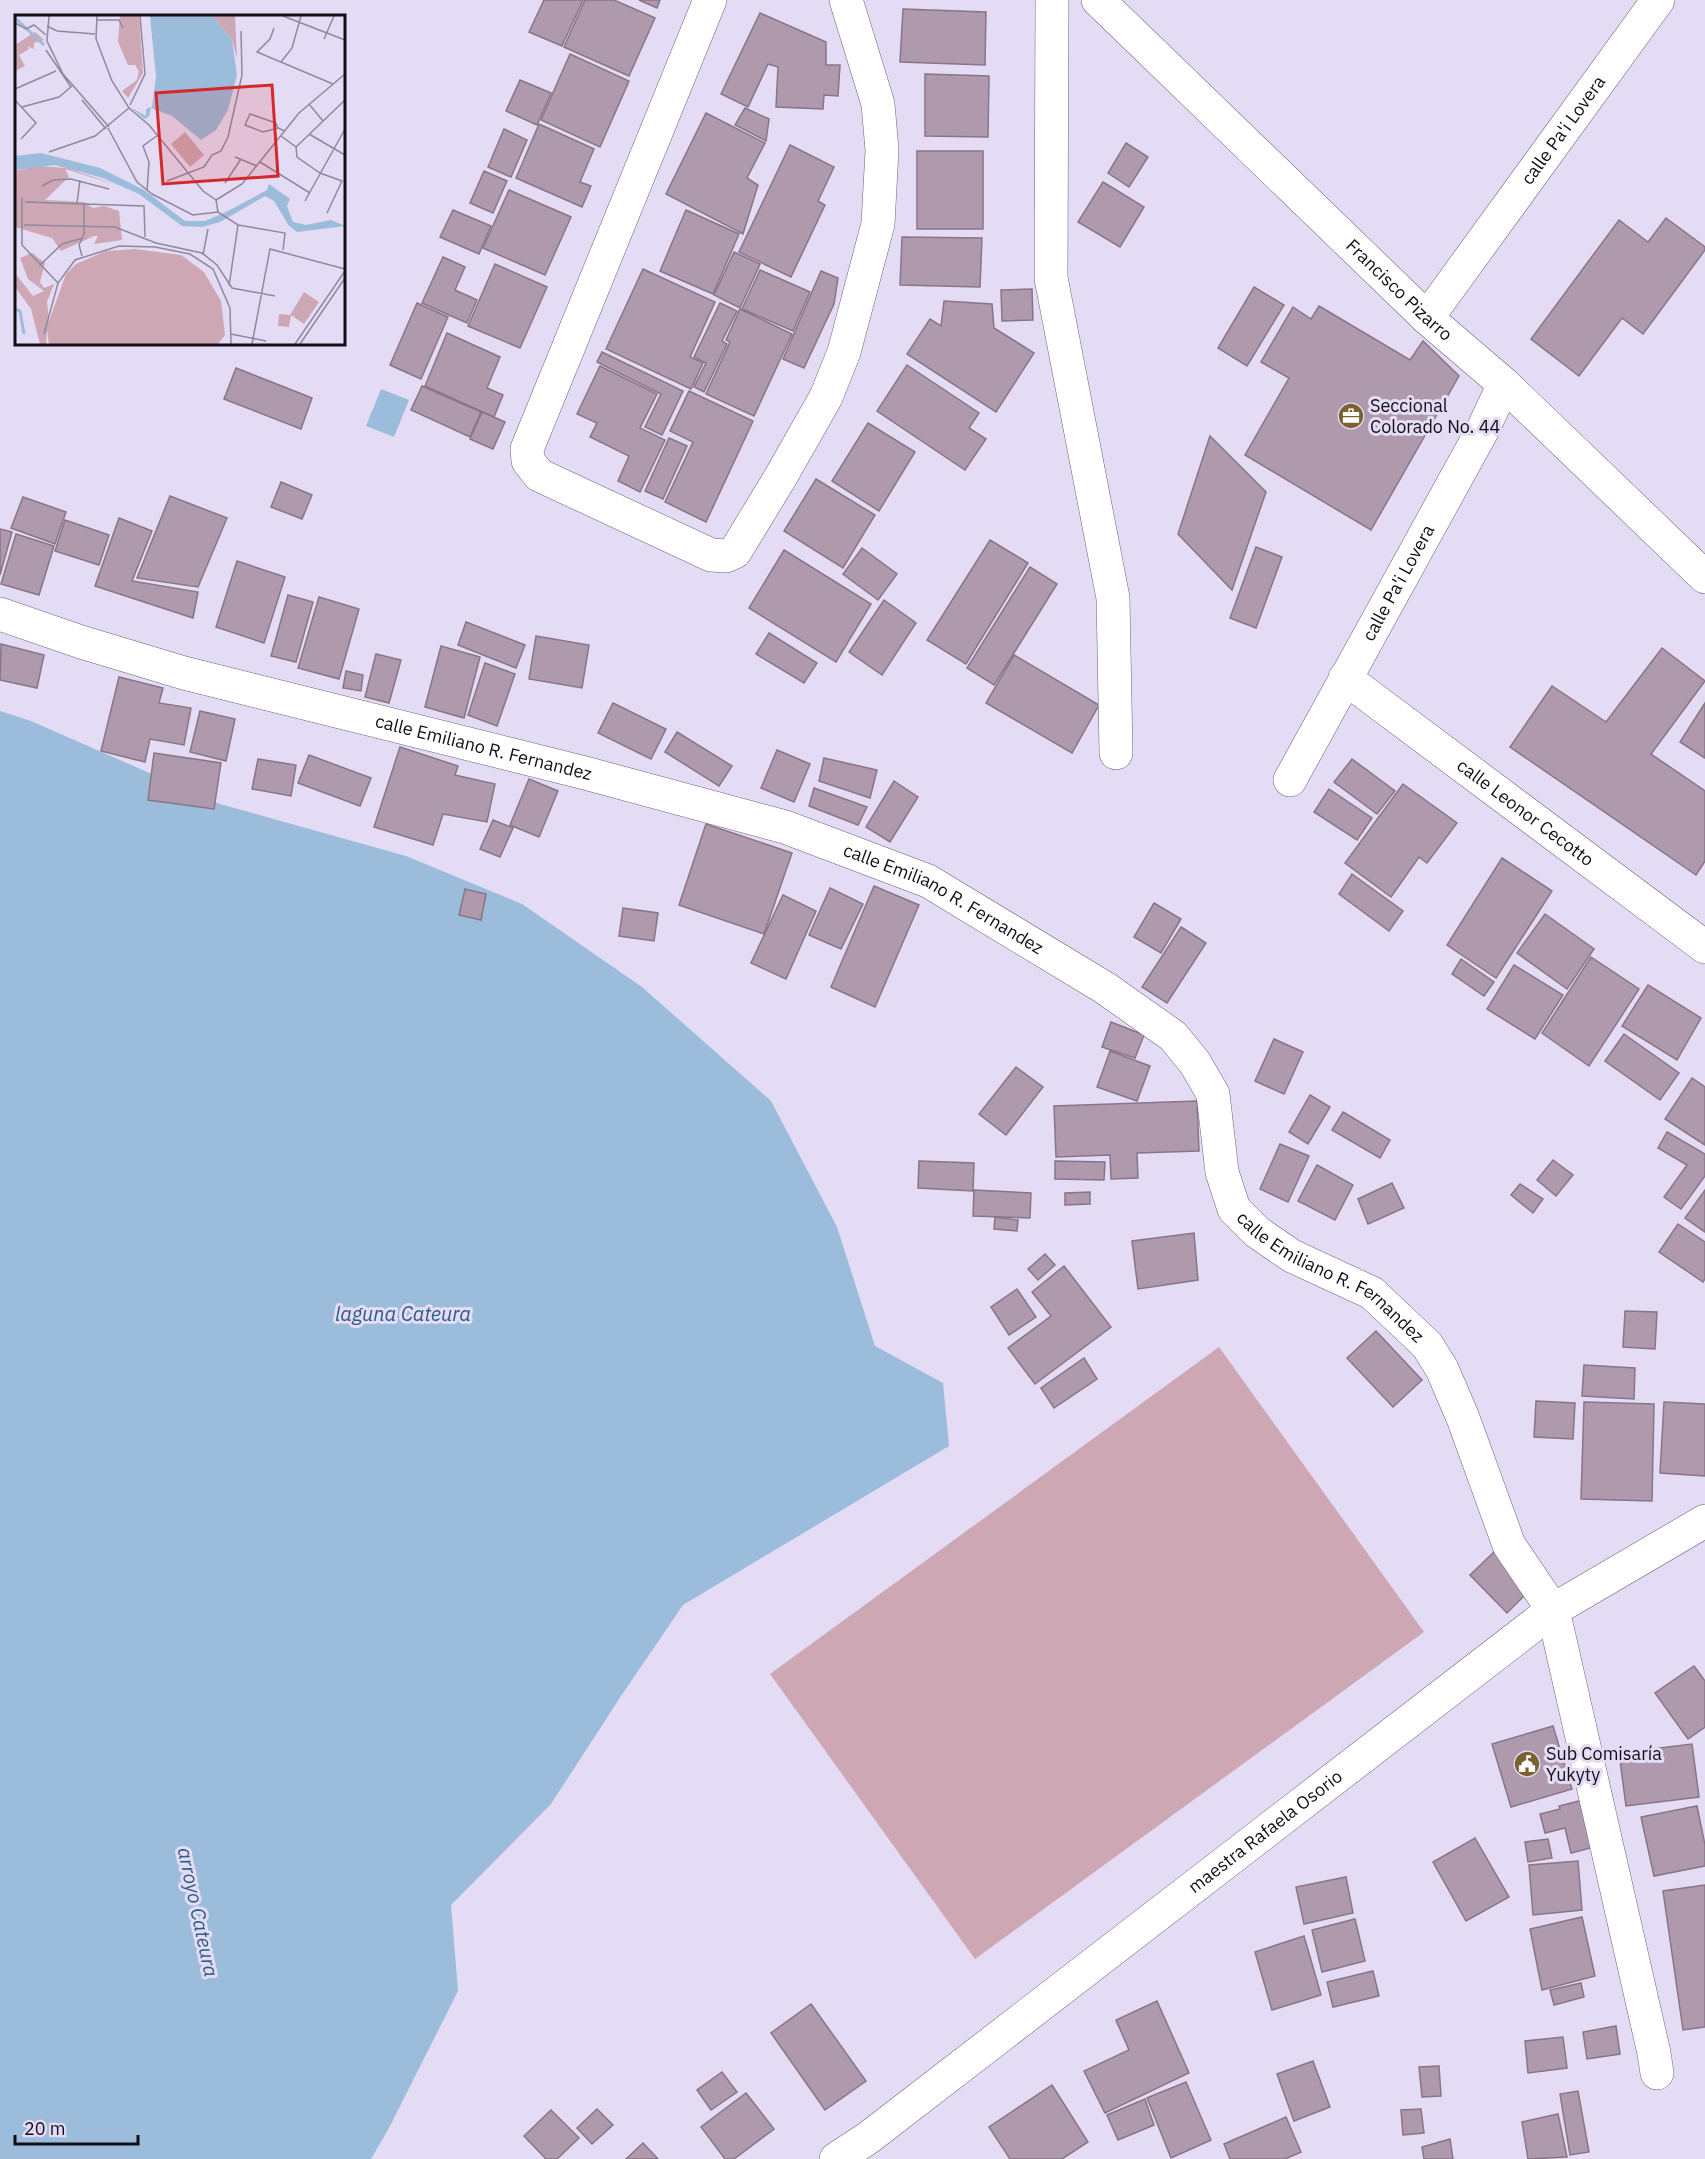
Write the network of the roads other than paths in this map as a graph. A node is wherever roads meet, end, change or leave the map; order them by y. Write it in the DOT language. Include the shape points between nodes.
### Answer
graph roads {
  1 [pos="710,0"];
  2 [pos="846,0"];
  3 [pos="1052,0"];
  4 [pos="1098,0"];
  5 [pos="1658,0"];
  6 [pos="1427,318"];
  7 [pos="1504,384"];
  8 [pos="1705,577"];
  9 [pos="0,614"];
  10 [pos="1345,678"];
  11 [pos="1116,753"];
  12 [pos="1290,780"];
  13 [pos="1705,947"];
  14 [pos="1705,1521"];
  15 [pos="1553,1610"];
  16 [pos="1657,2073"];
  17 [pos="836,2159"];
  1 -- 2 [label="street" via="527,450 528,461 539,475 711,555 726,556 735,552 826,397 844,352 878,224 882,150 878,104"];
  3 -- 11 [label="street" via="1051,278 1113,598"];
  4 -- 6 [label="street, Francisco Pizarro"];
  5 -- 6 [label="street, calle Pa'i Lovera"];
  6 -- 7 [label="street, Francisco Pizarro"];
  7 -- 8 [label="street, Francisco Pizarro"];
  7 -- 10 [label="street, calle Pa'i Lovera"];
  9 -- 15 [label="street, calle Emiliano R. Fernandez" via="184,673 785,827 928,881 1105,988 1173,1036 1213,1094 1222,1172 1234,1209 1257,1232 1292,1256 1372,1293 1427,1345 1463,1418 1509,1545"];
  10 -- 12 [label="street, calle Pa'i Lovera"];
  10 -- 13 [label="street, calle Leonor Cecotto"];
  14 -- 15 [label="street, maestra Rafaela Osorio"];
  15 -- 16 [label="street"];
  15 -- 17 [label="street, maestra Rafaela Osorio"];
}
